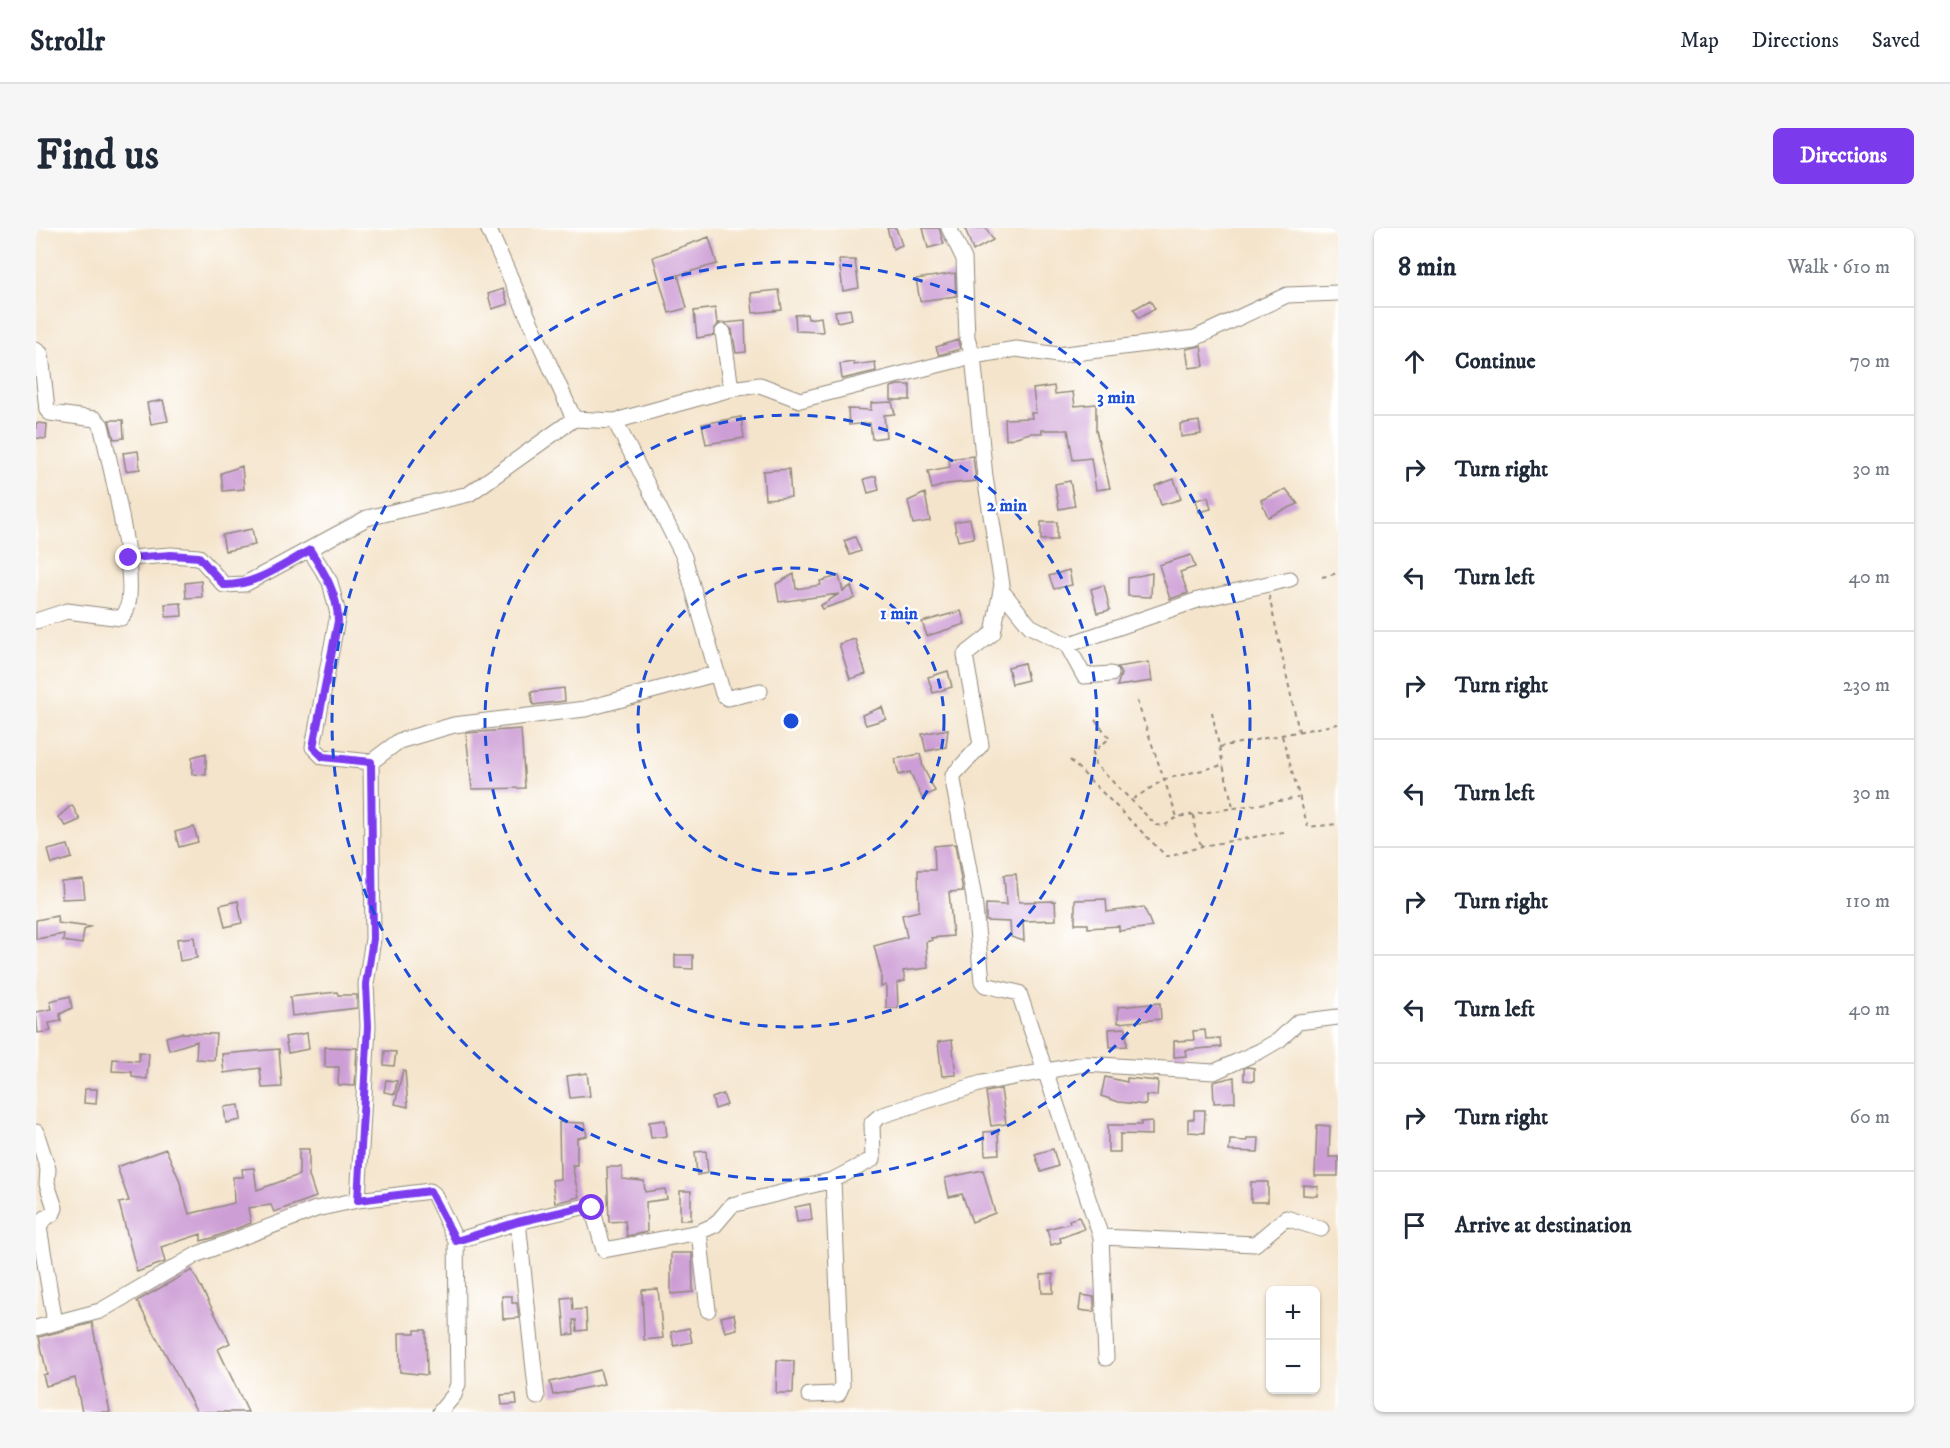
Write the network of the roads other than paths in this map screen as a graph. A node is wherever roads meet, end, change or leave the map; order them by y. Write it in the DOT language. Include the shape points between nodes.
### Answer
graph roads {
  1 [pos="488,228"];
  2 [pos="949,228"];
  3 [pos="1338,293"];
  4 [pos="723,332"];
  5 [pos="36,350"];
  6 [pos="974,356"];
  7 [pos="731,389"];
  8 [pos="574,419"];
  9 [pos="615,421"];
  10 [pos="310,550"];
  11 [pos="129,558"];
  12 [pos="1290,579"];
  13 [pos="1001,591"];
  14 [pos="36,621"];
  15 [pos="1067,645"];
  16 [pos="715,674"];
  17 [pos="1111,674"];
  18 [pos="760,691"];
  19 [pos="371,762"];
  20 [pos="1338,1017"];
  21 [pos="1047,1071"];
  22 [pos="36,1132"];
  23 [pos="833,1180"];
  24 [pos="358,1200"];
  25 [pos="518,1222"];
  26 [pos="1321,1229"];
  27 [pos="699,1232"];
  28 [pos="1101,1237"];
  29 [pos="456,1241"];
  30 [pos="708,1310"];
  31 [pos="55,1323"];
  32 [pos="36,1328"];
  33 [pos="1106,1358"];
  34 [pos="808,1395"];
  35 [pos="537,1397"];
  36 [pos="440,1412"];
  1 -- 8 [label="street"];
  2 -- 6 [label="street" via="964,259 967,338"];
  3 -- 6 [label="street" via="1287,295 1196,338 1058,355 1016,349"];
  4 -- 7 [label="street"];
  5 -- 11 [label="street" via="41,354 47,410 95,419 101,425"];
  6 -- 7 [label="street" via="800,400 763,386"];
  6 -- 13 [label="street"];
  7 -- 9 [label="street"];
  8 -- 9 [label="street"];
  8 -- 10 [label="street" via="469,494 366,518"];
  9 -- 16 [label="street" via="684,557"];
  10 -- 11 [label="street" via="255,579 235,585 224,585 199,557"];
  10 -- 19 [label="street" via="330,582 338,615 313,747 323,757"];
  11 -- 14 [label="street" via="126,615 121,618 67,611"];
  12 -- 15 [label="street" via="1198,600"];
  13 -- 15 [label="street" via="1030,626"];
  13 -- 21 [label="street" via="993,633 965,656 981,745 953,780 974,898 982,981 1019,993"];
  15 -- 17 [label="street" via="1084,676"];
  16 -- 18 [label="street" via="728,698"];
  16 -- 19 [label="street" via="585,709 454,725 399,741"];
  19 -- 24 [label="street" via="373,939 366,984 368,1026"];
  20 -- 21 [label="street" via="1298,1022 1279,1040 1214,1072 1089,1064"];
  21 -- 23 [label="street" via="982,1083 880,1116 872,1123 873,1159"];
  21 -- 28 [label="street"];
  22 -- 31 [label="street" via="55,1208 39,1227"];
  23 -- 27 [label="street" via="732,1205 715,1225"];
  23 -- 34 [label="street" via="842,1385 838,1394"];
  24 -- 29 [label="street" via="430,1191"];
  24 -- 31 [label="street" via="316,1209 198,1254 100,1311"];
  25 -- 27 [label="street" via="591,1206 604,1250"];
  25 -- 29 [label="street"];
  25 -- 35 [label="street"];
  26 -- 28 [label="street" via="1287,1218 1256,1244"];
  27 -- 30 [label="street"];
  28 -- 33 [label="street"];
  29 -- 36 [label="street" via="458,1384"];
  31 -- 32 [label="street"];
}
